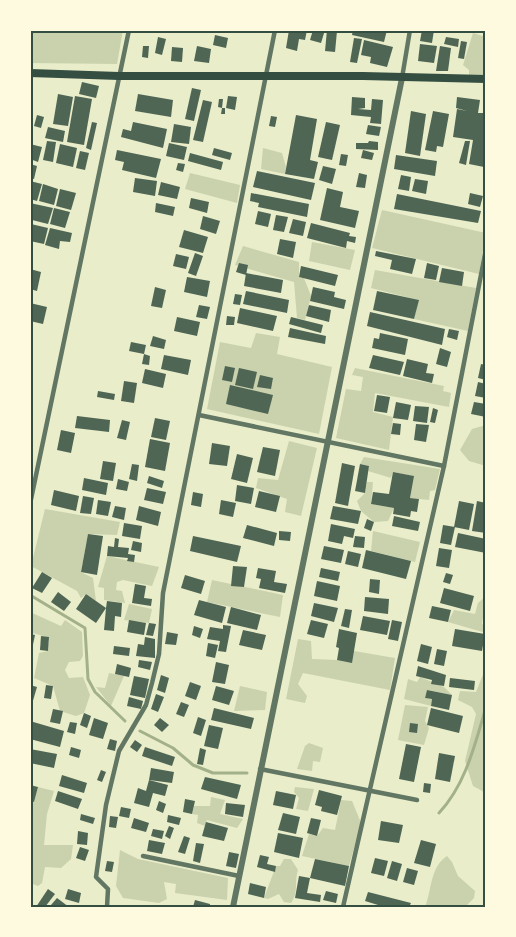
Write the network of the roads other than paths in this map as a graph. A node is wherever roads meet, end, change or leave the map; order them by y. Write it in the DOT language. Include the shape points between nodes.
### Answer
graph roads {
  1 [pos="129,30"];
  2 [pos="276,30"];
  3 [pos="410,30"];
  4 [pos="30,73"];
  5 [pos="119,76"];
  6 [pos="267,76"];
  7 [pos="402,78"];
  8 [pos="486,79"];
  9 [pos="486,249"];
  10 [pos="199,415"];
  11 [pos="326,442"];
  12 [pos="444,466"];
  13 [pos="30,504"];
  14 [pos="260,769"];
  15 [pos="372,790"];
  16 [pos="417,800"];
  17 [pos="143,856"];
  18 [pos="239,876"];
  19 [pos="107,907"];
  20 [pos="233,907"];
  21 [pos="343,907"];
  1 -- 5 [label="street"];
  2 -- 6 [label="street"];
  3 -- 7 [label="street"];
  4 -- 5 [label="main road"];
  5 -- 6 [label="main road"];
  5 -- 13 [label="street"];
  6 -- 7 [label="main road"];
  6 -- 10 [label="street"];
  7 -- 8 [label="main road"];
  7 -- 11 [label="street"];
  9 -- 12 [label="street"];
  10 -- 11 [label="street"];
  10 -- 19 [label="street" via="164,594 159,654 146,705 119,751 106,805 96,877 108,889"];
  11 -- 12 [label="street"];
  11 -- 14 [label="street"];
  12 -- 15 [label="street"];
  14 -- 15 [label="street"];
  14 -- 18 [label="street"];
  15 -- 16 [label="street"];
  15 -- 21 [label="street"];
  17 -- 18 [label="street"];
  18 -- 20 [label="street"];
}
